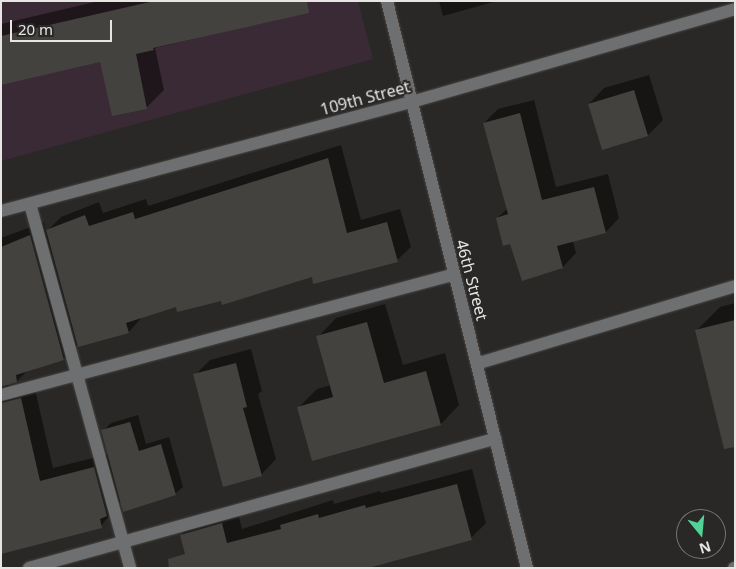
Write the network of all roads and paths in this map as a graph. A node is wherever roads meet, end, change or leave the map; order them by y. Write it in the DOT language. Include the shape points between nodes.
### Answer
graph roads {
  1 [pos="387,1"];
  2 [pos="735,9"];
  3 [pos="411,102"];
  4 [pos="30,204"];
  5 [pos="1,212"];
  6 [pos="452,274"];
  7 [pos="735,286"];
  8 [pos="479,363"];
  9 [pos="76,375"];
  10 [pos="1,396"];
  11 [pos="495,439"];
  12 [pos="124,542"];
  13 [pos="29,568"];
  14 [pos="130,568"];
  15 [pos="527,568"];
  1 -- 3 [label="street, 46th Street"];
  2 -- 3 [label="street, 109th Street"];
  3 -- 4 [label="street, 109th Street"];
  3 -- 6 [label="street, 46th Street"];
  4 -- 5 [label="street, 109th Street"];
  4 -- 9 [label="street"];
  6 -- 8 [label="street, 46th Street"];
  6 -- 9 [label="street"];
  7 -- 8 [label="street"];
  8 -- 11 [label="street, 46th Street"];
  9 -- 10 [label="street"];
  9 -- 12 [label="street"];
  11 -- 12 [label="street"];
  11 -- 15 [label="street, 46th Street"];
  12 -- 13 [label="street"];
  12 -- 14 [label="street"];
}
